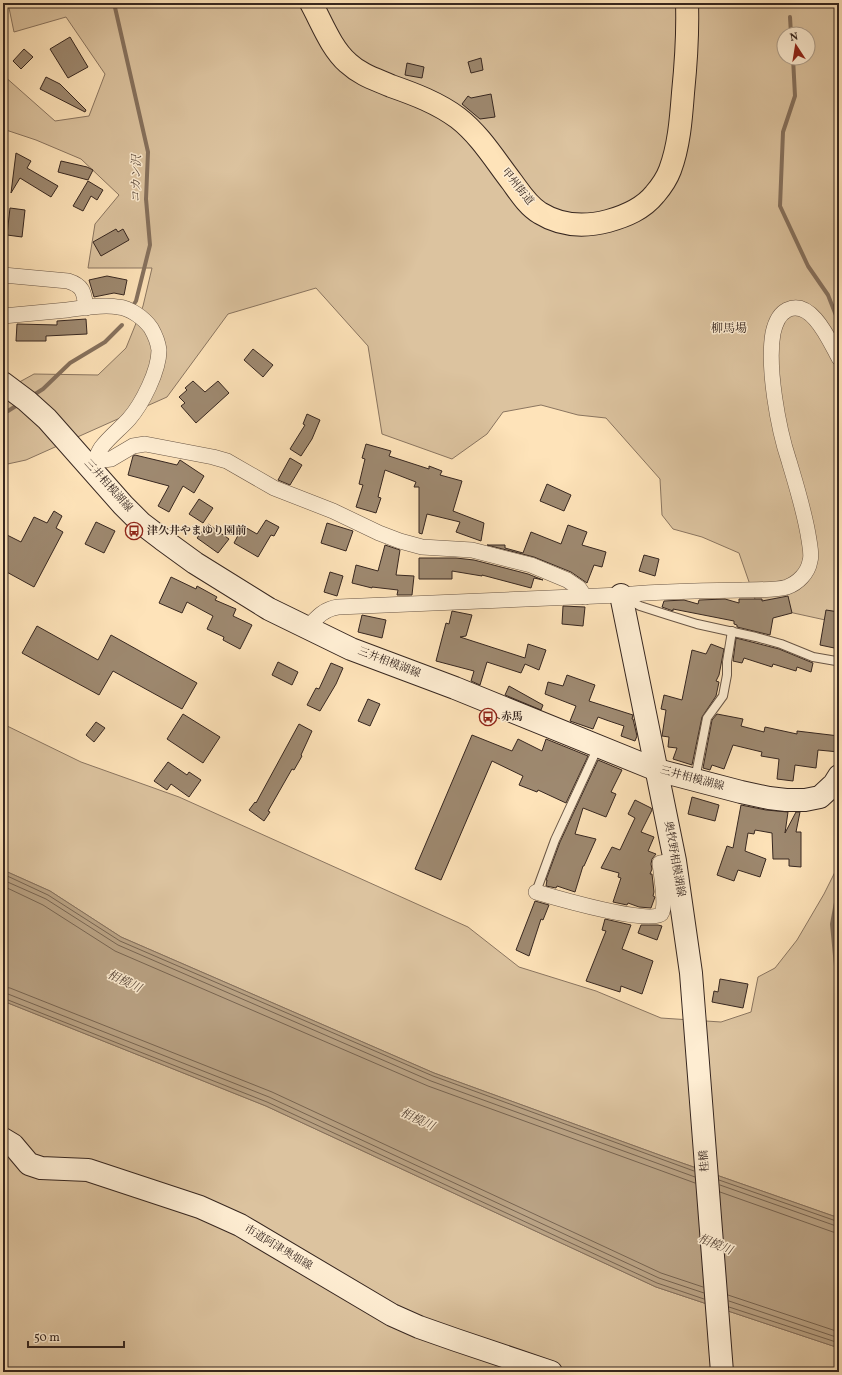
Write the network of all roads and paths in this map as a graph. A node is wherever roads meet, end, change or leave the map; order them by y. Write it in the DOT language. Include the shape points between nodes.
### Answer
graph roads {
  1 [pos="311,3"];
  2 [pos="687,3"];
  3 [pos="3,275"];
  4 [pos="86,308"];
  5 [pos="3,316"];
  6 [pos="839,358"];
  7 [pos="3,383"];
  8 [pos="93,464"];
  9 [pos="620,595"];
  10 [pos="585,597"];
  11 [pos="307,628"];
  12 [pos="732,631"];
  13 [pos="836,661"];
  14 [pos="598,746"];
  15 [pos="657,770"];
  16 [pos="839,776"];
  17 [pos="695,780"];
  18 [pos="675,861"];
  19 [pos="536,892"];
  20 [pos="688,950"];
  21 [pos="3,1140"];
  22 [pos="551,1372"];
  23 [pos="722,1372"];
  1 -- 2 [label="highway, 甲州街道" via="331,40 347,62 364,75 426,99 457,117 473,131 523,197 539,213 554,220 586,225 632,213 646,204 670,170 681,119 688,45"];
  3 -- 4 [label="street" via="76,283 85,297"];
  4 -- 5 [label="street"];
  4 -- 8 [label="street" via="118,307 142,318 157,339 159,351 143,398 129,419 101,448"];
  6 -- 9 [label="street" via="812,315 806,310 792,308 780,315 772,337 774,389 788,460 806,524 811,560 807,572 799,580 785,587"];
  7 -- 8 [label="main road, 三井相模湖線" via="27,401 73,448"];
  8 -- 10 [label="street" via="111,459 133,446 145,444 213,457 227,461 274,488 400,541 422,546 472,550 531,565 567,580 579,588"];
  8 -- 11 [label="main road, 三井相模湖線" via="123,504 162,539 195,563"];
  9 -- 10 [label="street"];
  9 -- 12 [label="lane" via="640,606 668,615"];
  9 -- 15 [label="main road, 奥牧野相模湖線"];
  10 -- 11 [label="street" via="331,608 318,616"];
  11 -- 14 [label="main road, 三井相模湖線" via="351,649 456,688"];
  12 -- 13 [label="lane" via="781,644 813,657"];
  12 -- 17 [label="lane" via="723,696 707,718"];
  14 -- 15 [label="main road, 三井相模湖線"];
  14 -- 19 [label="lane" via="555,840"];
  15 -- 17 [label="main road, 三井相模湖線"];
  15 -- 18 [label="main road, 奥牧野相模湖線"];
  16 -- 17 [label="main road, 三井相模湖線" via="820,797 805,800 769,798"];
  18 -- 19 [label="street" via="660,863 663,908 662,914 658,916 637,917"];
  18 -- 20 [label="main road, 奥牧野相模湖線"];
  20 -- 23 [label="main road, 桂橋"];
  21 -- 22 [label="main road, 市道阿津奥畑線" via="13,1145 29,1164 41,1168 88,1170 200,1207 240,1225 392,1315 449,1338"];
}
